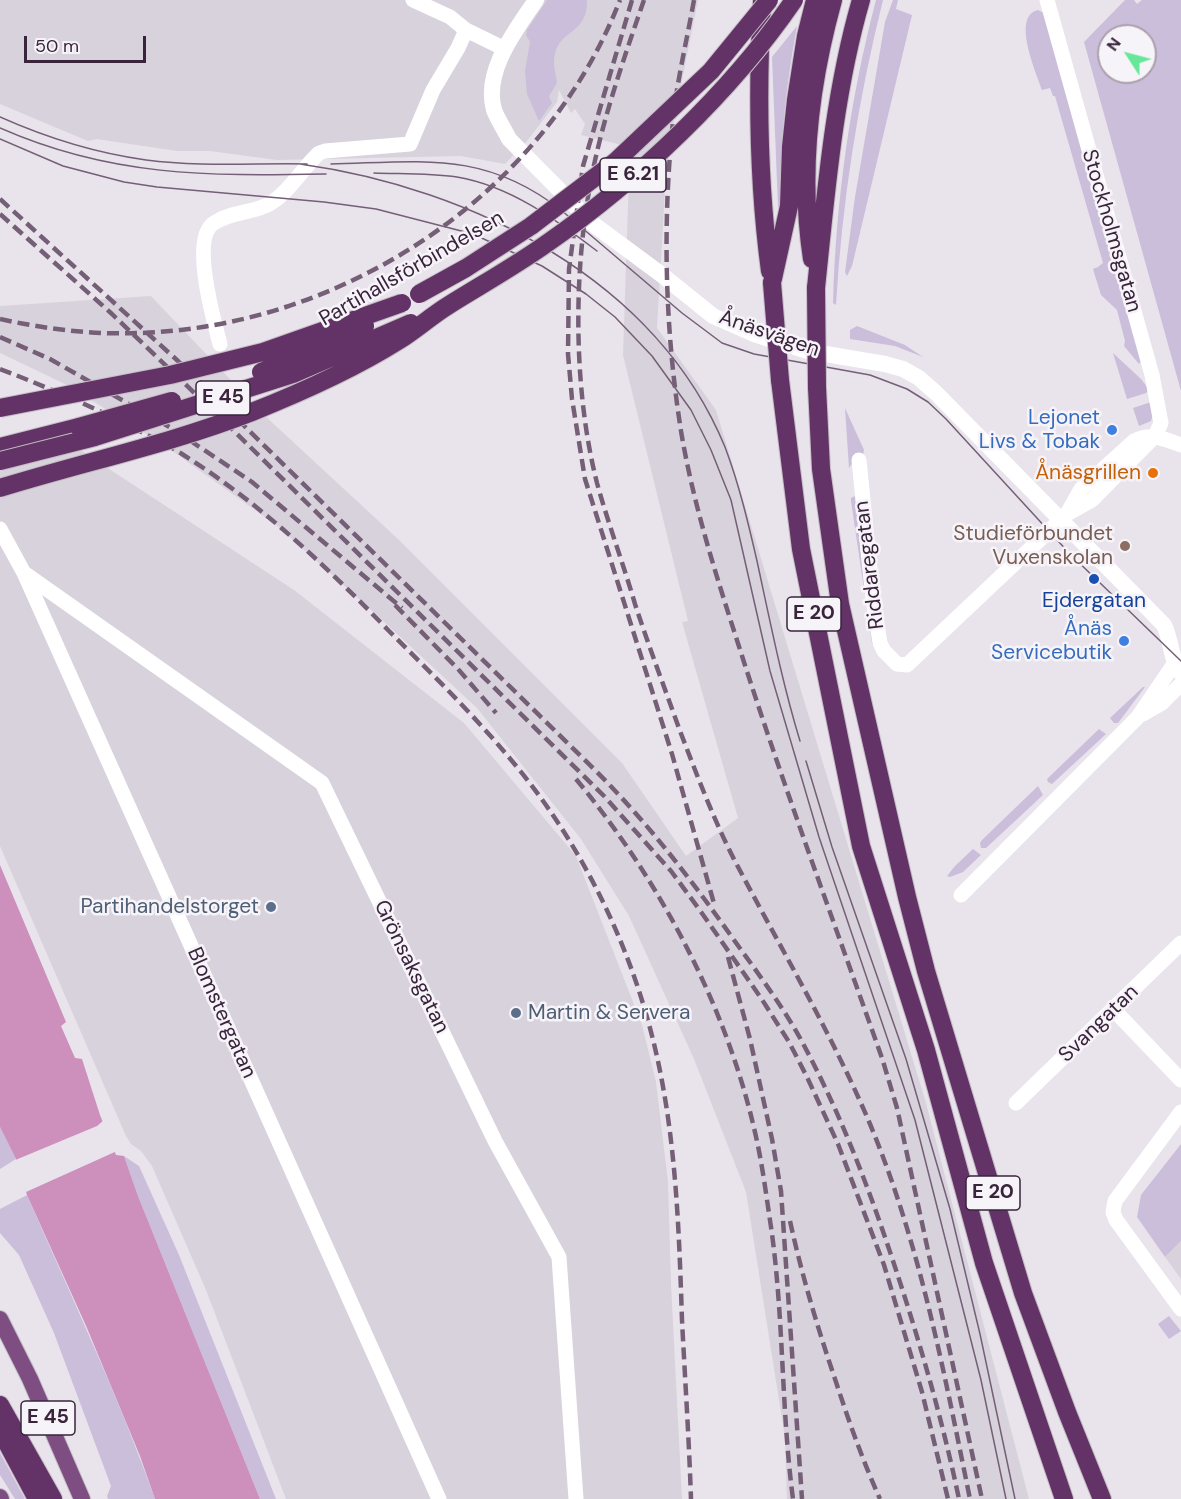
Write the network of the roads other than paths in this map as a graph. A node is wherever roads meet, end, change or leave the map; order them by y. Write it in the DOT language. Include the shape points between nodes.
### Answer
graph roads {
  1 [pos="413,0"];
  2 [pos="536,0"];
  3 [pos="762,0"];
  4 [pos="769,0"];
  5 [pos="794,0"];
  6 [pos="815,0"];
  7 [pos="833,0"];
  8 [pos="861,0"];
  9 [pos="1047,0"];
  10 [pos="466,30"];
  11 [pos="505,49"];
  12 [pos="772,283"];
  13 [pos="816,288"];
  14 [pos="402,303"];
  15 [pos="438,312"];
  16 [pos="220,344"];
  17 [pos="0,408"];
  18 [pos="1155,436"];
  19 [pos="1181,445"];
  20 [pos="0,447"];
  21 [pos="859,460"];
  22 [pos="0,461"];
  23 [pos="0,488"];
  24 [pos="1064,517"];
  25 [pos="0,529"];
  26 [pos="24,573"];
  27 [pos="1175,643"];
  28 [pos="1179,668"];
  29 [pos="1181,684"];
  30 [pos="1138,717"];
  31 [pos="961,895"];
  32 [pos="1181,943"];
  33 [pos="1114,1010"];
  34 [pos="1181,1080"];
  35 [pos="1016,1103"];
  36 [pos="1181,1112"];
  37 [pos="1181,1309"];
  38 [pos="0,1319"];
  39 [pos="0,1405"];
  40 [pos="0,1430"];
  41 [pos="37,1499"];
  42 [pos="53,1499"];
  43 [pos="82,1499"];
  44 [pos="439,1499"];
  45 [pos="576,1499"];
  46 [pos="1064,1499"];
  47 [pos="1101,1499"];
  1 -- 10 [label="street" via="450,16"];
  2 -- 11 [label="street, Ånäsvägen"];
  3 -- 12 [label="highway, E 20" via="758,79 761,176"];
  4 -- 14 [label="highway, Partihallsförbindelsen / E 6.21, bridge" via="711,71 615,162 531,226"];
  5 -- 15 [label="highway, Partihallsförbindelsen / E 6.21, bridge" via="707,105 614,192 546,244"];
  6 -- 12 [label="highway" via="796,100 789,206"];
  7 -- 13 [label="highway" via="812,107 806,182 806,219"];
  8 -- 13 [label="highway, E 20" via="828,175"];
  9 -- 18 [label="street, Stockholmsgatan" via="1158,398 1161,423"];
  10 -- 11 [label="street"];
  10 -- 16 [label="street" via="433,90 410,144 319,153 279,198 267,206 211,225 205,241 205,278"];
  11 -- 24 [label="street, Ånäsvägen" via="492,92 500,123 509,139 593,224 713,316 808,351 885,364 919,378"];
  12 -- 46 [label="highway, E 20, bridge" via="801,549 861,846 926,1050 984,1263"];
  13 -- 47 [label="highway, E 20, bridge" via="822,469 840,604 907,897 1023,1293"];
  14 -- 17 [label="highway, E 6.21, bridge" via="263,352 170,375"];
  14 -- 20 [label="highway, Partihallsförbindelsen / E 45, bridge" via="350,334 281,365 192,396"];
  15 -- 22 [label="highway, Partihallsförbindelsen / E 45, bridge" via="282,378 95,437"];
  15 -- 23 [label="highway, Partihallsförbindelsen / E 6.21, bridge" via="356,365 253,411 144,448"];
  18 -- 19 [label="street"];
  18 -- 24 [label="street" via="1092,500"];
  21 -- 24 [label="street, Riddaregatan" via="877,628 884,651 897,664 907,665"];
  24 -- 27 [label="street, Ånäsvägen"];
  25 -- 26 [label="street, Blomstergatan"];
  26 -- 44 [label="street, Blomstergatan"];
  26 -- 45 [label="street, Grönsaksgatan" via="322,783 495,1141 559,1257"];
  27 -- 28 [label="street, Ånäsvägen"];
  28 -- 30 [label="street"];
  29 -- 30 [label="street" via="1162,703"];
  30 -- 31 [label="street"];
  32 -- 33 [label="street, Svangatan"];
  33 -- 34 [label="street"];
  33 -- 35 [label="street, Svangatan"];
  36 -- 37 [label="street" via="1115,1201 1113,1212"];
  38 -- 43 [label="highway, E 45"];
  39 -- 42 [label="highway"];
  40 -- 41 [label="highway, E 45"];
}
